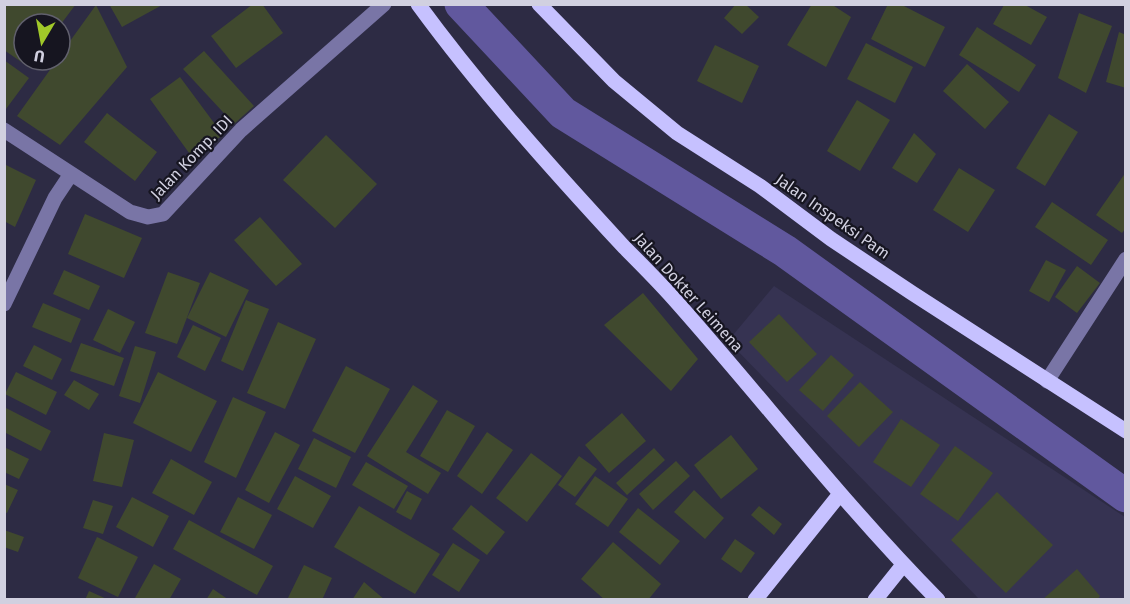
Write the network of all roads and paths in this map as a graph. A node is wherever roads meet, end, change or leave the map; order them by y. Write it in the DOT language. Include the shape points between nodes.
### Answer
graph roads {
  1 [pos="384,4"];
  2 [pos="418,4"];
  3 [pos="539,4"];
  4 [pos="4,130"];
  5 [pos="72,174"];
  6 [pos="1125,259"];
  7 [pos="4,304"];
  8 [pos="1047,381"];
  9 [pos="1125,431"];
  10 [pos="840,494"];
  11 [pos="903,565"];
  12 [pos="755,600"];
  13 [pos="875,600"];
  14 [pos="938,600"];
  1 -- 5 [label="street, Jalan Komp. IDI" via="241,130 163,214 148,217 130,212"];
  2 -- 10 [label="main road, Jalan Dokter Leimena" via="525,137 674,298"];
  3 -- 8 [label="main road, Jalan Inspeksi Pam" via="614,81 677,133"];
  4 -- 5 [label="street, Jalan Komp. IDI"];
  5 -- 7 [label="street" via="55,198"];
  6 -- 8 [label="street"];
  8 -- 9 [label="main road, Jalan Inspeksi Pam"];
  10 -- 11 [label="main road, Jalan Dokter Leimena"];
  10 -- 12 [label="main road"];
  11 -- 13 [label="main road"];
  11 -- 14 [label="main road, Jalan Dokter Leimena"];
}
